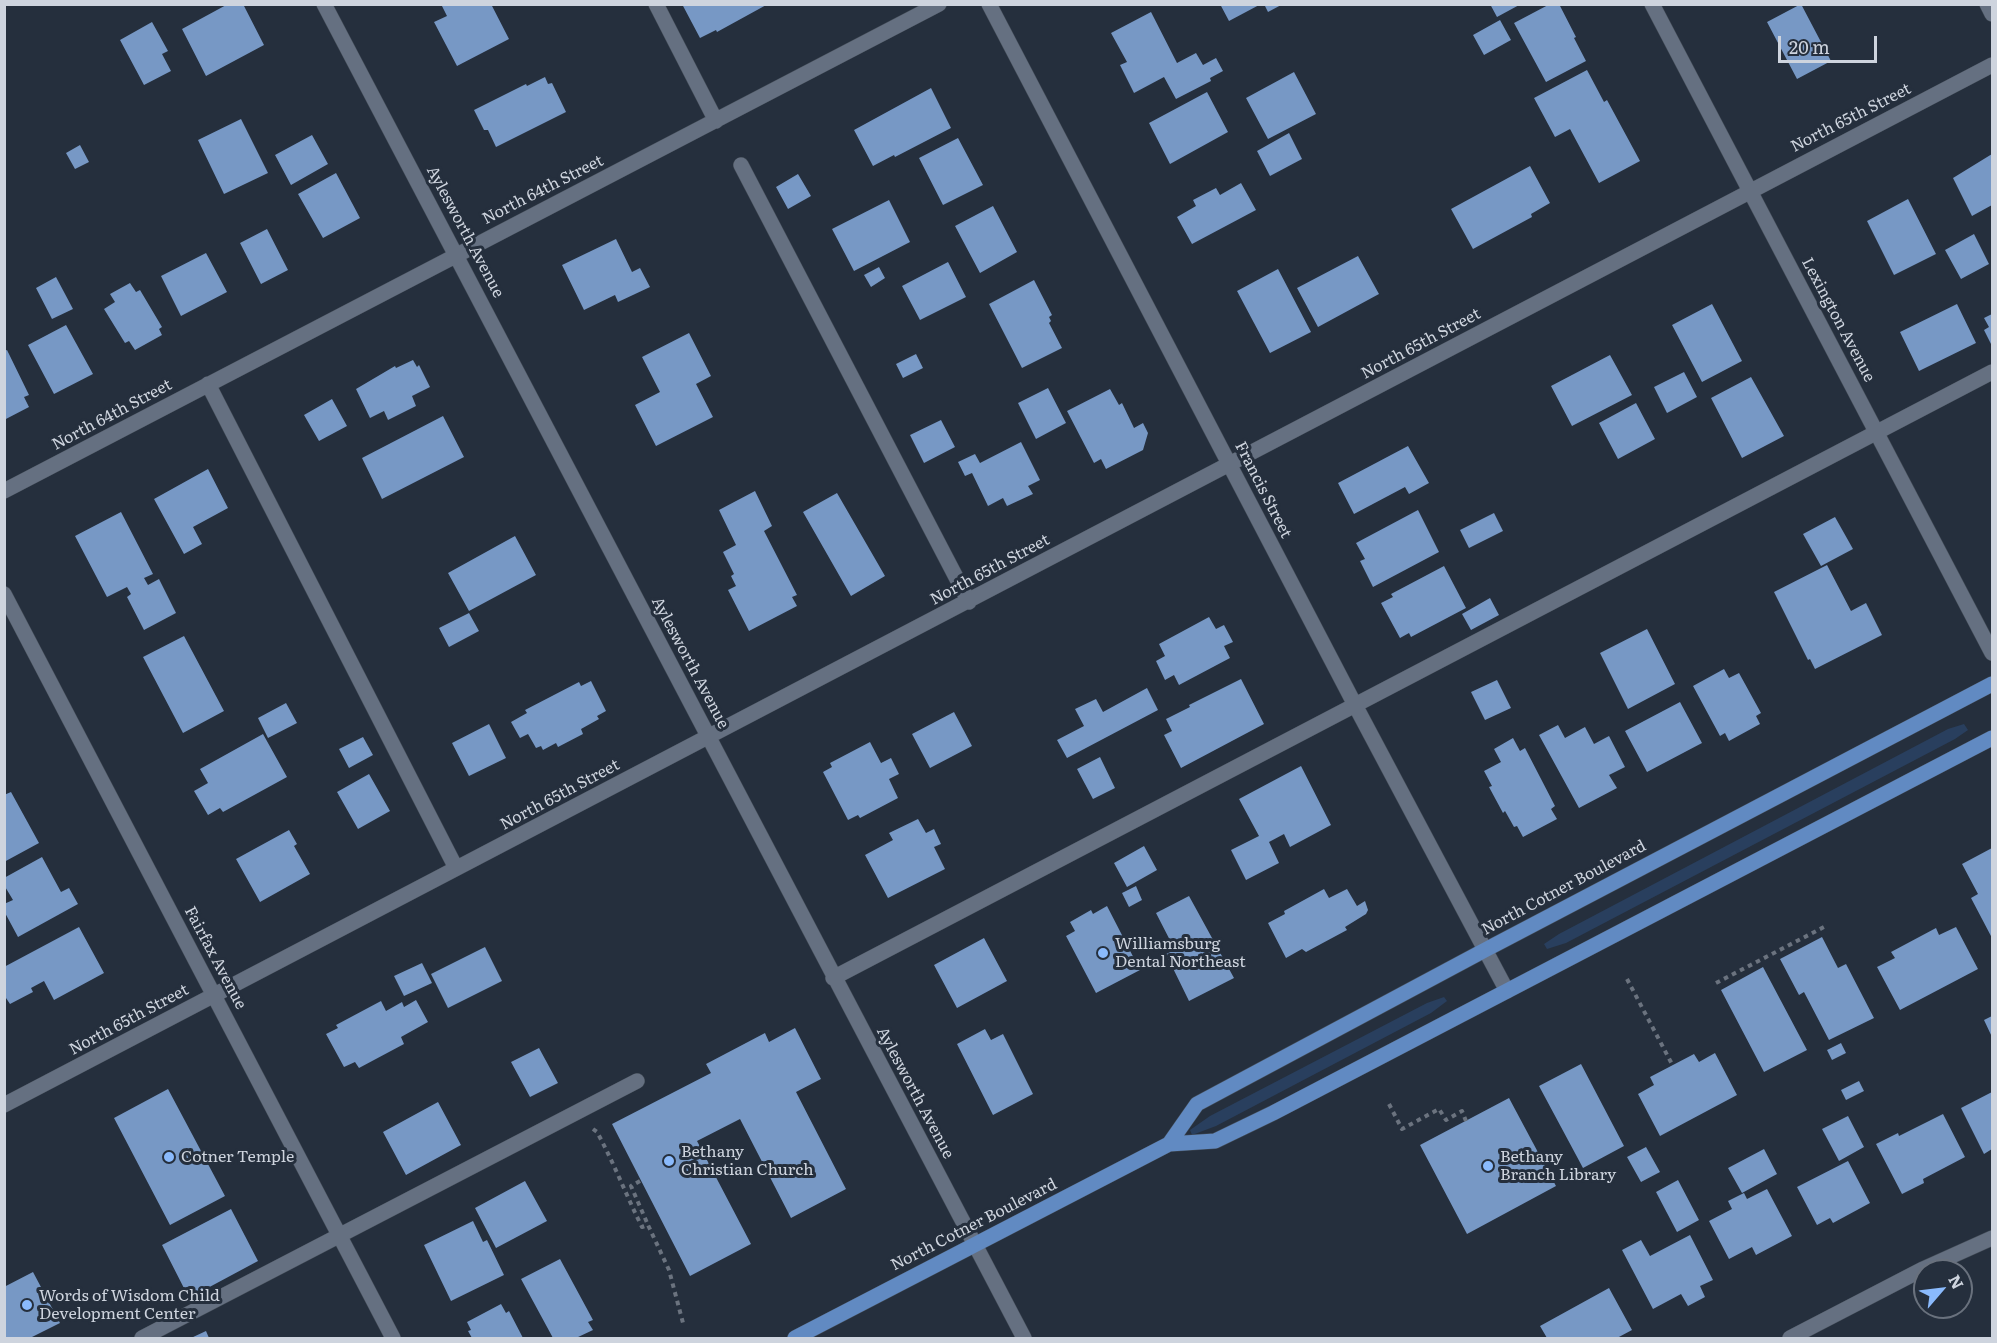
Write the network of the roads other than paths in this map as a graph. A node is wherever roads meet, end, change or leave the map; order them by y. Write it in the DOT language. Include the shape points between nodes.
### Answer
graph roads {
  1 [pos="324,4"];
  2 [pos="656,4"];
  3 [pos="939,4"];
  4 [pos="989,4"];
  5 [pos="1652,4"];
  6 [pos="1988,4"];
  7 [pos="1992,14"];
  8 [pos="1992,65"];
  9 [pos="717,121"];
  10 [pos="741,165"];
  11 [pos="1750,192"];
  12 [pos="457,255"];
  13 [pos="1992,372"];
  14 [pos="208,384"];
  15 [pos="1876,432"];
  16 [pos="1230,464"];
  17 [pos="4,491"];
  18 [pos="4,594"];
  19 [pos="969,602"];
  20 [pos="1992,653"];
  21 [pos="1992,684"];
  22 [pos="1355,705"];
  23 [pos="709,737"];
  24 [pos="1992,738"];
  25 [pos="456,868"];
  26 [pos="1485,950"];
  27 [pos="833,978"];
  28 [pos="1507,991"];
  29 [pos="214,996"];
  30 [pos="637,1081"];
  31 [pos="4,1105"];
  32 [pos="1169,1144"];
  33 [pos="340,1236"];
  34 [pos="1992,1238"];
  35 [pos="975,1244"];
  36 [pos="142,1338"];
  37 [pos="393,1338"];
  38 [pos="795,1338"];
  39 [pos="1024,1338"];
  40 [pos="1790,1338"];
  1 -- 12 [label="street, Aylesworth Avenue"];
  2 -- 9 [label="street"];
  3 -- 9 [label="street, North 64th Street"];
  4 -- 16 [label="street, Francis Street"];
  5 -- 11 [label="street, Lexington Avenue"];
  6 -- 7 [label="street"];
  8 -- 11 [label="street, North 65th Street"];
  9 -- 12 [label="street, North 64th Street"];
  10 -- 19 [label="street"];
  11 -- 15 [label="street, Lexington Avenue"];
  11 -- 16 [label="street, North 65th Street"];
  12 -- 14 [label="street, North 64th Street"];
  12 -- 23 [label="street, Aylesworth Avenue"];
  13 -- 15 [label="street"];
  14 -- 17 [label="street, North 64th Street"];
  14 -- 25 [label="street"];
  15 -- 20 [label="street, Lexington Avenue"];
  15 -- 22 [label="street"];
  16 -- 19 [label="street, North 65th Street"];
  16 -- 22 [label="street, Francis Street"];
  18 -- 29 [label="street, Fairfax Avenue"];
  19 -- 23 [label="street, North 65th Street"];
  21 -- 26 [label="main road, North Cotner Boulevard"];
  22 -- 26 [label="street, Francis Street"];
  22 -- 27 [label="street"];
  23 -- 25 [label="street, North 65th Street"];
  23 -- 27 [label="street, Aylesworth Avenue"];
  24 -- 28 [label="main road, North Cotner Boulevard"];
  25 -- 29 [label="street, North 65th Street"];
  26 -- 28 [label="street, Francis Street"];
  26 -- 32 [label="main road, North Cotner Boulevard" via="1197,1104"];
  27 -- 35 [label="street, Aylesworth Avenue"];
  28 -- 32 [label="main road, North Cotner Boulevard" via="1215,1141"];
  29 -- 31 [label="street, North 65th Street"];
  29 -- 33 [label="street, Fairfax Avenue"];
  30 -- 33 [label="street"];
  32 -- 35 [label="main road, North Cotner Boulevard"];
  33 -- 36 [label="street"];
  33 -- 37 [label="street, Fairfax Avenue"];
  34 -- 40 [label="street"];
  35 -- 38 [label="main road, North Cotner Boulevard"];
  35 -- 39 [label="street, Aylesworth Avenue"];
}
